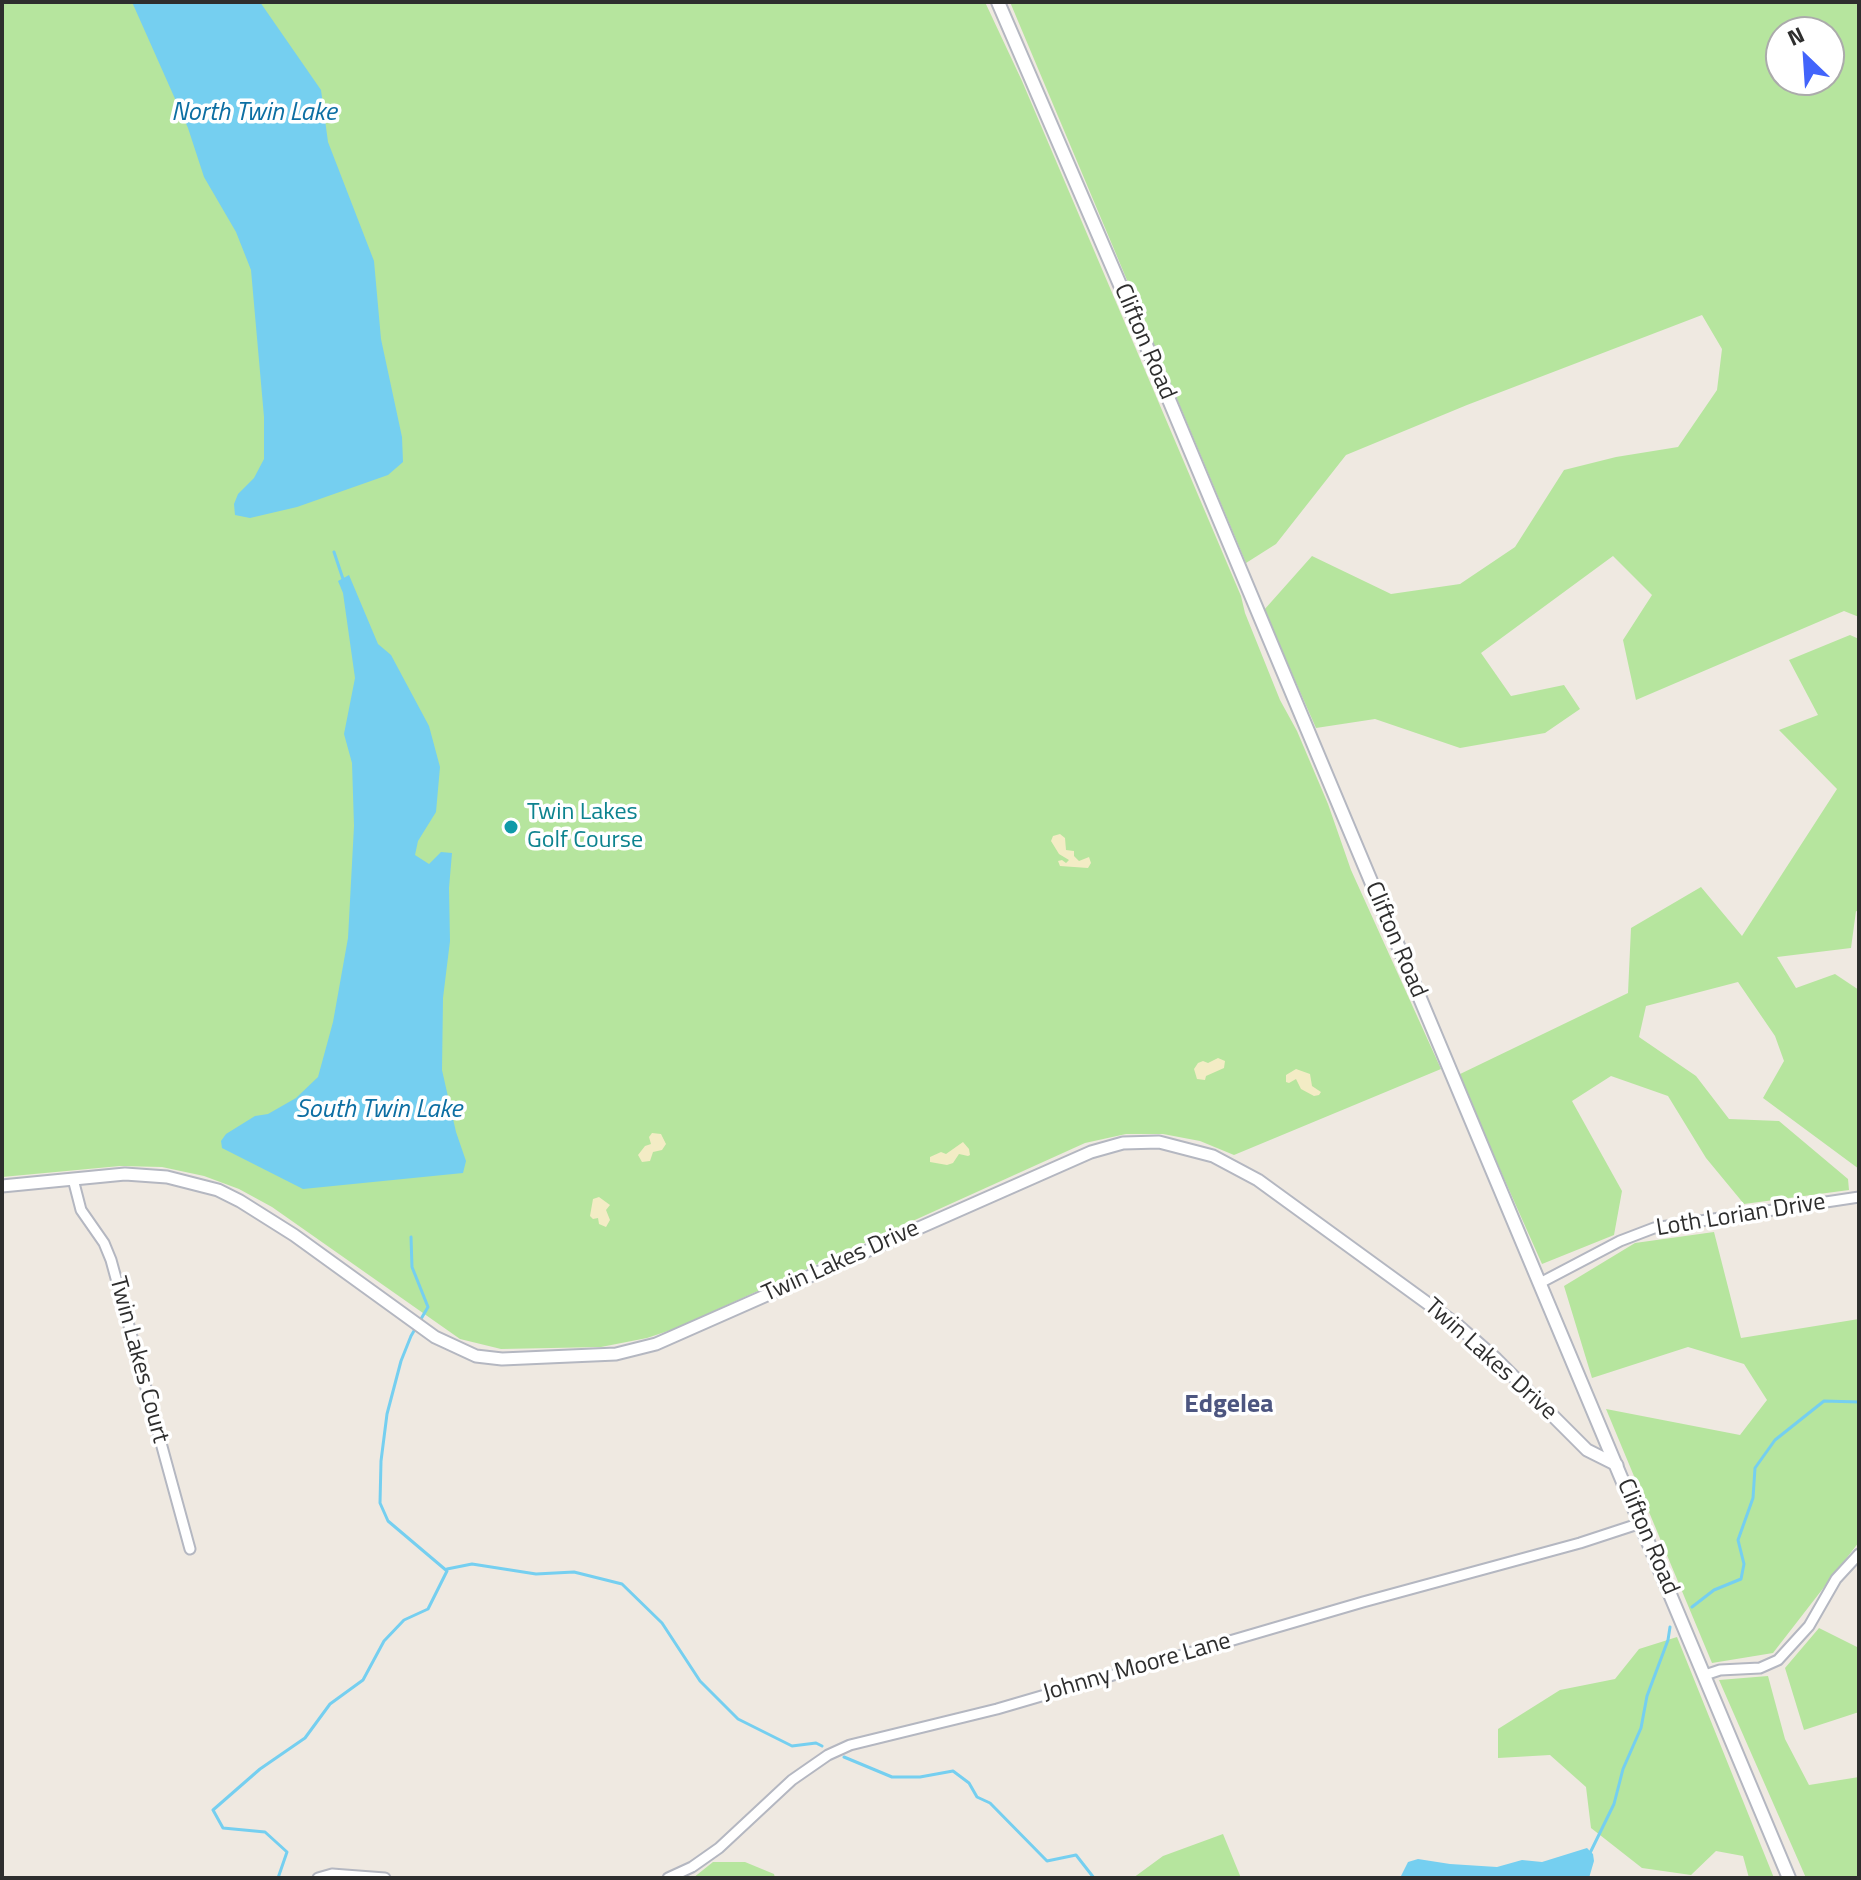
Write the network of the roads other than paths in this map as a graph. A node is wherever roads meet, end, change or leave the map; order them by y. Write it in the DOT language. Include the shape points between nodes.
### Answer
graph roads {
  1 [pos="998,2"];
  2 [pos="73,1179"];
  3 [pos="2,1186"];
  4 [pos="1859,1197"];
  5 [pos="1540,1283"];
  6 [pos="1617,1465"];
  7 [pos="1641,1523"];
  8 [pos="190,1549"];
  9 [pos="1859,1554"];
  10 [pos="1705,1675"];
  11 [pos="318,1878"];
  12 [pos="385,1878"];
  13 [pos="668,1878"];
  14 [pos="1789,1878"];
  1 -- 5 [label="main road, Clifton Road"];
  2 -- 3 [label="street, Twin Lakes Drive"];
  2 -- 6 [label="street, Twin Lakes Drive" via="150,1175 218,1190 294,1235 427,1332 463,1351 489,1358 616,1354 695,1328 1091,1152 1123,1143 1159,1142 1213,1156 1258,1180 1456,1324 1587,1450"];
  2 -- 8 [label="street, Twin Lakes Court" via="81,1210 111,1260"];
  4 -- 5 [label="street, Loth Lorian Drive" via="1654,1228"];
  5 -- 6 [label="main road, Clifton Road"];
  6 -- 7 [label="main road, Clifton Road"];
  7 -- 10 [label="main road, Clifton Road"];
  7 -- 13 [label="street, Johnny Moore Lane" via="984,1713 850,1745 792,1780 719,1848"];
  9 -- 10 [label="street" via="1778,1660 1760,1668"];
  10 -- 14 [label="main road, Clifton Road"];
  11 -- 12 [label="street"];
}
